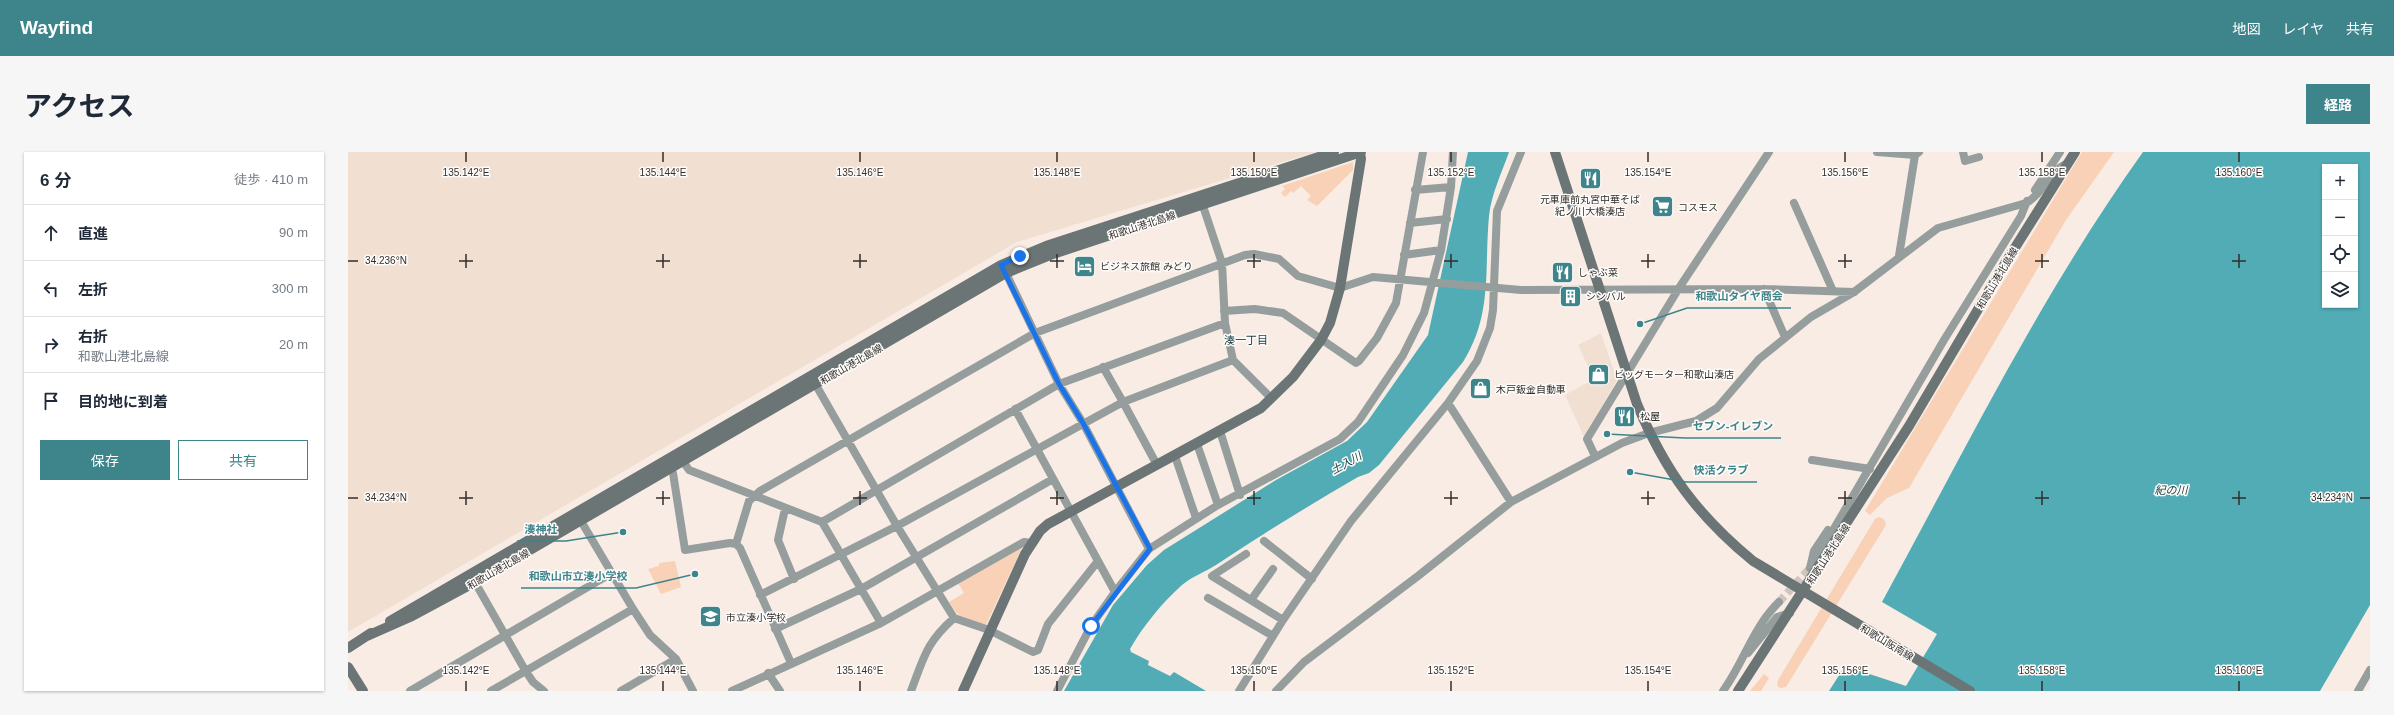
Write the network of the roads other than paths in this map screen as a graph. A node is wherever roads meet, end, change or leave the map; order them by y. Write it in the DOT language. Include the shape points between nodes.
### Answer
graph roads {
  1 [pos="1334,152"];
  2 [pos="1361,152"];
  3 [pos="1423,152"];
  4 [pos="1453,152"];
  5 [pos="1521,152"];
  6 [pos="1555,152"];
  7 [pos="1769,152"];
  8 [pos="1877,152"];
  9 [pos="1962,152"];
  10 [pos="2060,152"];
  11 [pos="2075,152"];
  12 [pos="1917,154"];
  13 [pos="1979,157"];
  14 [pos="2066,164"];
  15 [pos="1451,187"];
  16 [pos="1415,190"];
  17 [pos="1201,200"];
  18 [pos="1794,203"];
  19 [pos="2026,203"];
  20 [pos="1446,219"];
  21 [pos="1410,223"];
  22 [pos="1441,250"];
  23 [pos="1404,256"];
  24 [pos="1899,256"];
  25 [pos="1222,263"];
  26 [pos="1004,269"];
  27 [pos="1399,280"];
  28 [pos="1436,283"];
  29 [pos="1340,288"];
  30 [pos="1492,288"];
  31 [pos="1599,288"];
  32 [pos="1679,288"];
  33 [pos="1764,289"];
  34 [pos="1833,291"];
  35 [pos="1854,292"];
  36 [pos="1224,311"];
  37 [pos="1225,323"];
  38 [pos="1035,332"];
  39 [pos="1785,337"];
  40 [pos="1321,340"];
  41 [pos="1232,360"];
  42 [pos="1103,367"];
  43 [pos="1627,374"];
  44 [pos="814,380"];
  45 [pos="1059,384"];
  46 [pos="1271,398"];
  47 [pos="1122,402"];
  48 [pos="1448,403"];
  49 [pos="1015,409"];
  50 [pos="1083,423"];
  51 [pos="1220,431"];
  52 [pos="1649,433"];
  53 [pos="849,441"];
  54 [pos="1197,444"];
  55 [pos="1036,448"];
  56 [pos="1175,456"];
  57 [pos="1595,456"];
  58 [pos="680,457"];
  59 [pos="1812,460"];
  60 [pos="669,464"];
  61 [pos="1158,465"];
  62 [pos="1870,468"];
  63 [pos="1053,479"];
  64 [pos="1117,486"];
  65 [pos="877,490"];
  66 [pos="1240,495"];
  67 [pos="754,497"];
  68 [pos="1511,502"];
  69 [pos="1218,505"];
  70 [pos="785,509"];
  71 [pos="1071,512"];
  72 [pos="578,516"];
  73 [pos="1196,518"];
  74 [pos="822,522"];
  75 [pos="898,526"];
  76 [pos="1264,541"];
  77 [pos="1032,543"];
  78 [pos="736,544"];
  79 [pos="1150,549"];
  80 [pos="1246,554"];
  81 [pos="842,556"];
  82 [pos="917,557"];
  83 [pos="1098,561"];
  84 [pos="1815,567"];
  85 [pos="1273,569"];
  86 [pos="610,574"];
  87 [pos="472,578"];
  88 [pos="794,579"];
  89 [pos="1312,579"];
  90 [pos="861,589"];
  91 [pos="938,590"];
  92 [pos="1115,592"];
  93 [pos="1804,592"];
  94 [pos="760,595"];
  95 [pos="1208,598"];
  96 [pos="1251,600"];
  97 [pos="1779,602"];
  98 [pos="632,609"];
  99 [pos="1790,613"];
  100 [pos="954,618"];
  101 [pos="1283,620"];
  102 [pos="881,623"];
  103 [pos="775,630"];
  104 [pos="989,630"];
  105 [pos="505,636"];
  106 [pos="1273,636"];
  107 [pos="348,648"];
  108 [pos="1745,656"];
  109 [pos="676,659"];
  110 [pos="791,663"];
  111 [pos="348,668"];
  112 [pos="525,670"];
  113 [pos="2370,670"];
  114 [pos="768,673"];
  115 [pos="421,688"];
  116 [pos="363,691"];
  117 [pos="410,691"];
  118 [pos="490,691"];
  119 [pos="544,691"];
  120 [pos="621,691"];
  121 [pos="692,691"];
  122 [pos="732,691"];
  123 [pos="780,691"];
  124 [pos="911,691"];
  125 [pos="963,691"];
  126 [pos="1057,691"];
  127 [pos="1239,691"];
  128 [pos="1276,691"];
  129 [pos="1723,691"];
  130 [pos="1738,691"];
  131 [pos="1970,691"];
  132 [pos="2358,691"];
  1 -- 17 [label="main road, 和歌山港北島線"];
  2 -- 17 [label="main road, 和歌山港北島線"];
  2 -- 29 [label="main road"];
  3 -- 16 [label="street"];
  4 -- 15 [label="street"];
  5 -- 30 [label="street" via="1497,211"];
  6 -- 31 [label="main road, 和歌山港北島線"];
  7 -- 32 [label="street"];
  8 -- 12 [label="street"];
  9 -- 13 [label="street" via="1965,161"];
  10 -- 19 [label="street"];
  11 -- 14 [label="main road, 和歌山港北島線"];
  12 -- 24 [label="street"];
  14 -- 19 [label="street" via="2058,168 2034,199"];
  14 -- 84 [label="main road, 和歌山港北島線" via="1909,426"];
  15 -- 16 [label="street"];
  15 -- 20 [label="street"];
  16 -- 21 [label="street"];
  17 -- 25 [label="street"];
  17 -- 26 [label="main road, 和歌山港北島線"];
  18 -- 34 [label="street"];
  19 -- 24 [label="street" via="1938,228"];
  19 -- 62 [label="street" via="2021,216 1944,340"];
  20 -- 21 [label="street"];
  20 -- 22 [label="street"];
  21 -- 23 [label="street"];
  22 -- 23 [label="street"];
  22 -- 28 [label="street"];
  23 -- 27 [label="street"];
  24 -- 35 [label="street"];
  25 -- 29 [label="street" via="1254,254 1279,259 1298,276"];
  25 -- 36 [label="street"];
  25 -- 38 [label="street"];
  26 -- 38 [label="street"];
  26 -- 44 [label="main road, 和歌山港北島線"];
  27 -- 28 [label="street"];
  27 -- 29 [label="street" via="1373,277"];
  27 -- 40 [label="street" via="1396,303 1359,362 1356,363"];
  28 -- 30 [label="street"];
  28 -- 66 [label="street" via="1403,355 1358,422 1340,439"];
  29 -- 40 [label="main road" via="1330,323"];
  30 -- 31 [label="street"];
  30 -- 48 [label="street" via="1493,310 1485,346"];
  31 -- 32 [label="street"];
  31 -- 43 [label="main road, 和歌山港北島線"];
  32 -- 33 [label="street"];
  32 -- 43 [label="street"];
  33 -- 34 [label="street"];
  33 -- 39 [label="street"];
  34 -- 35 [label="street"];
  35 -- 39 [label="street" via="1811,317"];
  36 -- 37 [label="street"];
  36 -- 40 [label="street" via="1256,309 1283,313"];
  37 -- 41 [label="street"];
  37 -- 42 [label="street"];
  38 -- 45 [label="street"];
  38 -- 53 [label="street"];
  39 -- 52 [label="street" via="1759,359 1717,408 1696,421"];
  40 -- 46 [label="main road" via="1293,377"];
  41 -- 46 [label="street"];
  41 -- 47 [label="street"];
  42 -- 45 [label="street"];
  42 -- 47 [label="street"];
  43 -- 52 [label="main road, 和歌山港北島線"];
  43 -- 57 [label="street" via="1588,439"];
  44 -- 53 [label="street"];
  44 -- 58 [label="main road, 和歌山港北島線"];
  45 -- 49 [label="street"];
  45 -- 50 [label="street"];
  46 -- 51 [label="main road" via="1261,408"];
  47 -- 50 [label="street"];
  47 -- 61 [label="street"];
  48 -- 68 [label="street"];
  48 -- 89 [label="street" via="1351,521"];
  49 -- 55 [label="street"];
  49 -- 65 [label="street"];
  50 -- 55 [label="street"];
  50 -- 64 [label="street"];
  51 -- 54 [label="main road"];
  51 -- 66 [label="street"];
  52 -- 57 [label="street"];
  52 -- 93 [label="main road, 和歌山港北島線" via="1688,496 1722,536 1753,561"];
  53 -- 65 [label="street"];
  53 -- 67 [label="street" via="760,491"];
  54 -- 56 [label="main road"];
  54 -- 69 [label="street"];
  55 -- 63 [label="street"];
  55 -- 75 [label="street"];
  56 -- 61 [label="main road"];
  56 -- 73 [label="street"];
  57 -- 68 [label="street"];
  58 -- 60 [label="main road, 和歌山港北島線"];
  58 -- 67 [label="street" via="689,470"];
  59 -- 62 [label="street"];
  60 -- 72 [label="main road, 和歌山港北島線"];
  60 -- 78 [label="street" via="685,550"];
  61 -- 64 [label="main road"];
  62 -- 84 [label="street" via="1818,556"];
  63 -- 71 [label="street"];
  63 -- 82 [label="street"];
  64 -- 71 [label="main road"];
  64 -- 79 [label="street"];
  65 -- 74 [label="street"];
  65 -- 75 [label="street"];
  66 -- 69 [label="street"];
  67 -- 70 [label="street"];
  67 -- 78 [label="street" via="749,501"];
  68 -- 128 [label="street" via="1304,662"];
  69 -- 73 [label="street"];
  70 -- 74 [label="street"];
  70 -- 88 [label="street" via="778,540"];
  71 -- 77 [label="main road" via="1048,524"];
  71 -- 83 [label="street"];
  72 -- 86 [label="street"];
  72 -- 87 [label="main road, 和歌山港北島線"];
  73 -- 79 [label="street"];
  74 -- 81 [label="street"];
  75 -- 81 [label="street"];
  75 -- 82 [label="street"];
  76 -- 89 [label="street"];
  77 -- 91 [label="street" via="1024,542"];
  77 -- 104 [label="main road"];
  78 -- 94 [label="street"];
  79 -- 92 [label="street"];
  80 -- 96 [label="street" via="1212,576"];
  81 -- 88 [label="street"];
  81 -- 90 [label="street"];
  82 -- 90 [label="street"];
  82 -- 91 [label="street"];
  83 -- 92 [label="street"];
  83 -- 104 [label="street" via="1048,624 1038,650 1033,652"];
  84 -- 93 [label="main road, 和歌山港北島線"];
  85 -- 96 [label="street"];
  86 -- 98 [label="street"];
  86 -- 105 [label="street"];
  87 -- 105 [label="street"];
  87 -- 107 [label="main road, 和歌山港北島線" via="410,617 367,636"];
  88 -- 94 [label="street"];
  89 -- 101 [label="street"];
  90 -- 102 [label="street"];
  90 -- 103 [label="street"];
  91 -- 100 [label="street"];
  91 -- 102 [label="street"];
  92 -- 126 [label="street" via="1091,626"];
  93 -- 99 [label="main road"];
  93 -- 131 [label="main road, 和歌山阪南線"];
  94 -- 103 [label="street"];
  95 -- 106 [label="street"];
  96 -- 101 [label="street"];
  97 -- 108 [label="street" via="1767,614"];
  98 -- 109 [label="street" via="650,635"];
  98 -- 112 [label="street"];
  99 -- 108 [label="street" via="1777,617"];
  99 -- 130 [label="main road"];
  100 -- 104 [label="street"];
  100 -- 124 [label="street" via="929,644"];
  101 -- 106 [label="street"];
  102 -- 110 [label="street"];
  103 -- 110 [label="street"];
  104 -- 125 [label="main road"];
  105 -- 112 [label="street"];
  105 -- 115 [label="street"];
  106 -- 127 [label="street"];
  108 -- 129 [label="street"];
  109 -- 120 [label="street"];
  109 -- 121 [label="street"];
  110 -- 114 [label="street"];
  111 -- 116 [label="main road"];
  112 -- 118 [label="street"];
  112 -- 119 [label="street" via="533,682"];
  113 -- 132 [label="street"];
  114 -- 122 [label="street"];
  114 -- 123 [label="street"];
  115 -- 117 [label="street"];
}
